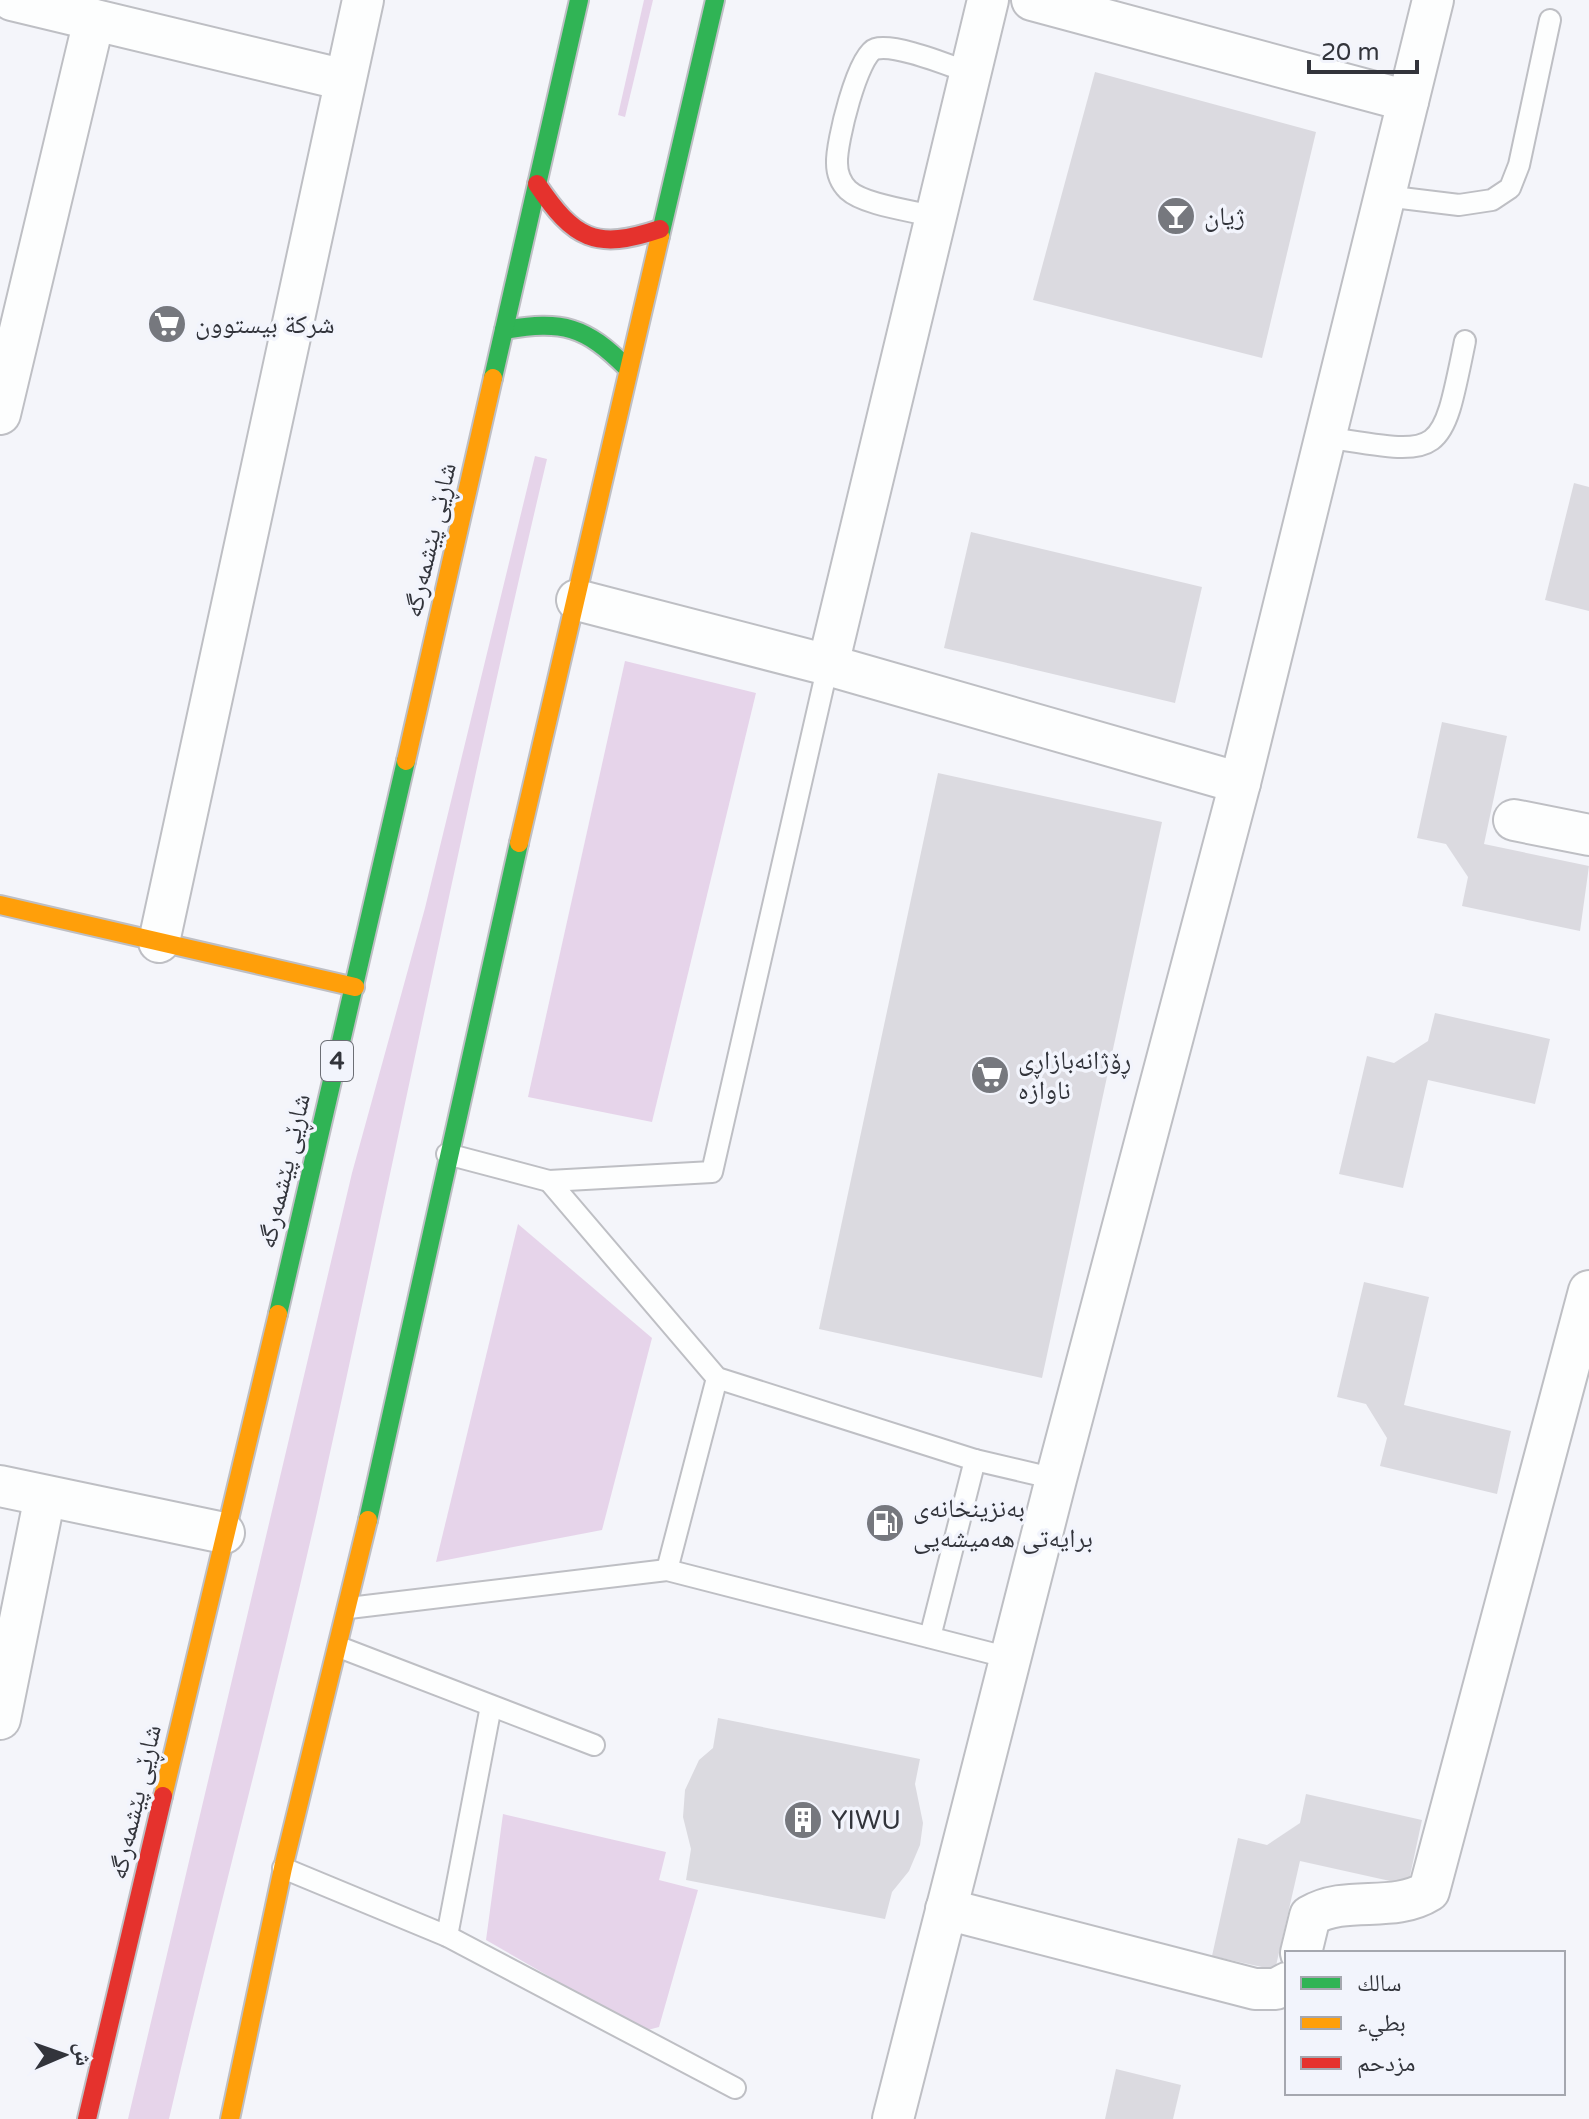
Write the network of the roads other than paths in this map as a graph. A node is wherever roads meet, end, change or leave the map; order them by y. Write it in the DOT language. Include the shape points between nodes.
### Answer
graph roads {
  1 [pos="12,0"];
  2 [pos="363,0"];
  3 [pos="579,0"];
  4 [pos="715,0"];
  5 [pos="988,0"];
  6 [pos="1032,0"];
  7 [pos="1433,0"];
  8 [pos="94,20"];
  9 [pos="1550,20"];
  10 [pos="971,73"];
  11 [pos="345,80"];
  12 [pos="1408,101"];
  13 [pos="537,184"];
  14 [pos="1385,196"];
  15 [pos="936,217"];
  16 [pos="660,229"];
  17 [pos="504,330"];
  18 [pos="1465,341"];
  19 [pos="627,368"];
  20 [pos="0,414"];
  21 [pos="1325,437"];
  22 [pos="577,600"];
  23 [pos="828,665"];
  24 [pos="1240,783"];
  25 [pos="1514,820"];
  26 [pos="1589,835"];
  27 [pos="0,905"];
  28 [pos="159,942"];
  29 [pos="355,987"];
  30 [pos="447,1154"];
  31 [pos="549,1181"];
  32 [pos="1589,1291"];
  33 [pos="717,1378"];
  34 [pos="975,1460"];
  35 [pos="1056,1479"];
  36 [pos="0,1486"];
  37 [pos="45,1496"];
  38 [pos="224,1533"];
  39 [pos="667,1570"];
  40 [pos="349,1608"];
  41 [pos="930,1637"];
  42 [pos="339,1647"];
  43 [pos="1010,1658"];
  44 [pos="491,1706"];
  45 [pos="0,1719"];
  46 [pos="594,1745"];
  47 [pos="283,1868"];
  48 [pos="946,1909"];
  49 [pos="447,1936"];
  50 [pos="1301,1951"];
  51 [pos="1285,1984"];
  52 [pos="735,2088"];
  53 [pos="87,2119"];
  54 [pos="230,2119"];
  55 [pos="893,2119"];
  1 -- 8 [label="street"];
  2 -- 11 [label="street"];
  3 -- 13 [label="main road, شاڕێی پێشمەرگە / 4"];
  4 -- 16 [label="main road"];
  5 -- 10 [label="street"];
  6 -- 12 [label="street"];
  7 -- 12 [label="street"];
  8 -- 11 [label="street"];
  8 -- 20 [label="street"];
  9 -- 14 [label="lane" via="1510,188 1492,200 1459,205"];
  10 -- 15 [label="street"];
  10 -- 15 [label="lane" via="893,48 875,49 863,58 840,145 838,178 850,192"];
  11 -- 28 [label="street"];
  12 -- 14 [label="street"];
  13 -- 16 [label="main road" via="562,224 584,238 611,242"];
  13 -- 17 [label="main road, شاڕێی پێشمەرگە / 4"];
  14 -- 21 [label="street"];
  15 -- 23 [label="street"];
  16 -- 19 [label="main road"];
  17 -- 19 [label="main road" via="544,322 575,327 600,340"];
  17 -- 29 [label="main road, شاڕێی پێشمەرگە / 4"];
  18 -- 21 [label="lane" via="1451,410 1442,431 1424,447 1403,450"];
  19 -- 22 [label="main road"];
  21 -- 24 [label="street"];
  22 -- 23 [label="street"];
  22 -- 30 [label="main road"];
  23 -- 24 [label="street"];
  23 -- 31 [label="lane" via="712,1172"];
  24 -- 35 [label="street"];
  25 -- 26 [label="street"];
  27 -- 28 [label="main road"];
  28 -- 29 [label="main road"];
  29 -- 38 [label="main road, شاڕێی پێشمەرگە / 4"];
  30 -- 31 [label="lane"];
  30 -- 40 [label="main road"];
  31 -- 33 [label="lane"];
  32 -- 50 [label="street" via="1429,1891 1411,1902 1328,1905 1310,1916"];
  33 -- 34 [label="lane"];
  33 -- 39 [label="lane"];
  34 -- 35 [label="lane"];
  34 -- 41 [label="lane"];
  35 -- 43 [label="street"];
  36 -- 37 [label="street"];
  37 -- 38 [label="street"];
  37 -- 45 [label="street"];
  38 -- 53 [label="main road, شاڕێی پێشمەرگە / 4"];
  39 -- 40 [label="lane"];
  39 -- 41 [label="lane"];
  40 -- 42 [label="main road"];
  41 -- 43 [label="lane"];
  42 -- 44 [label="lane"];
  42 -- 47 [label="main road"];
  43 -- 48 [label="street"];
  44 -- 46 [label="lane"];
  44 -- 49 [label="lane"];
  47 -- 49 [label="lane"];
  47 -- 54 [label="main road"];
  48 -- 51 [label="street" via="1255,1989"];
  48 -- 55 [label="street"];
  49 -- 52 [label="lane"];
}
